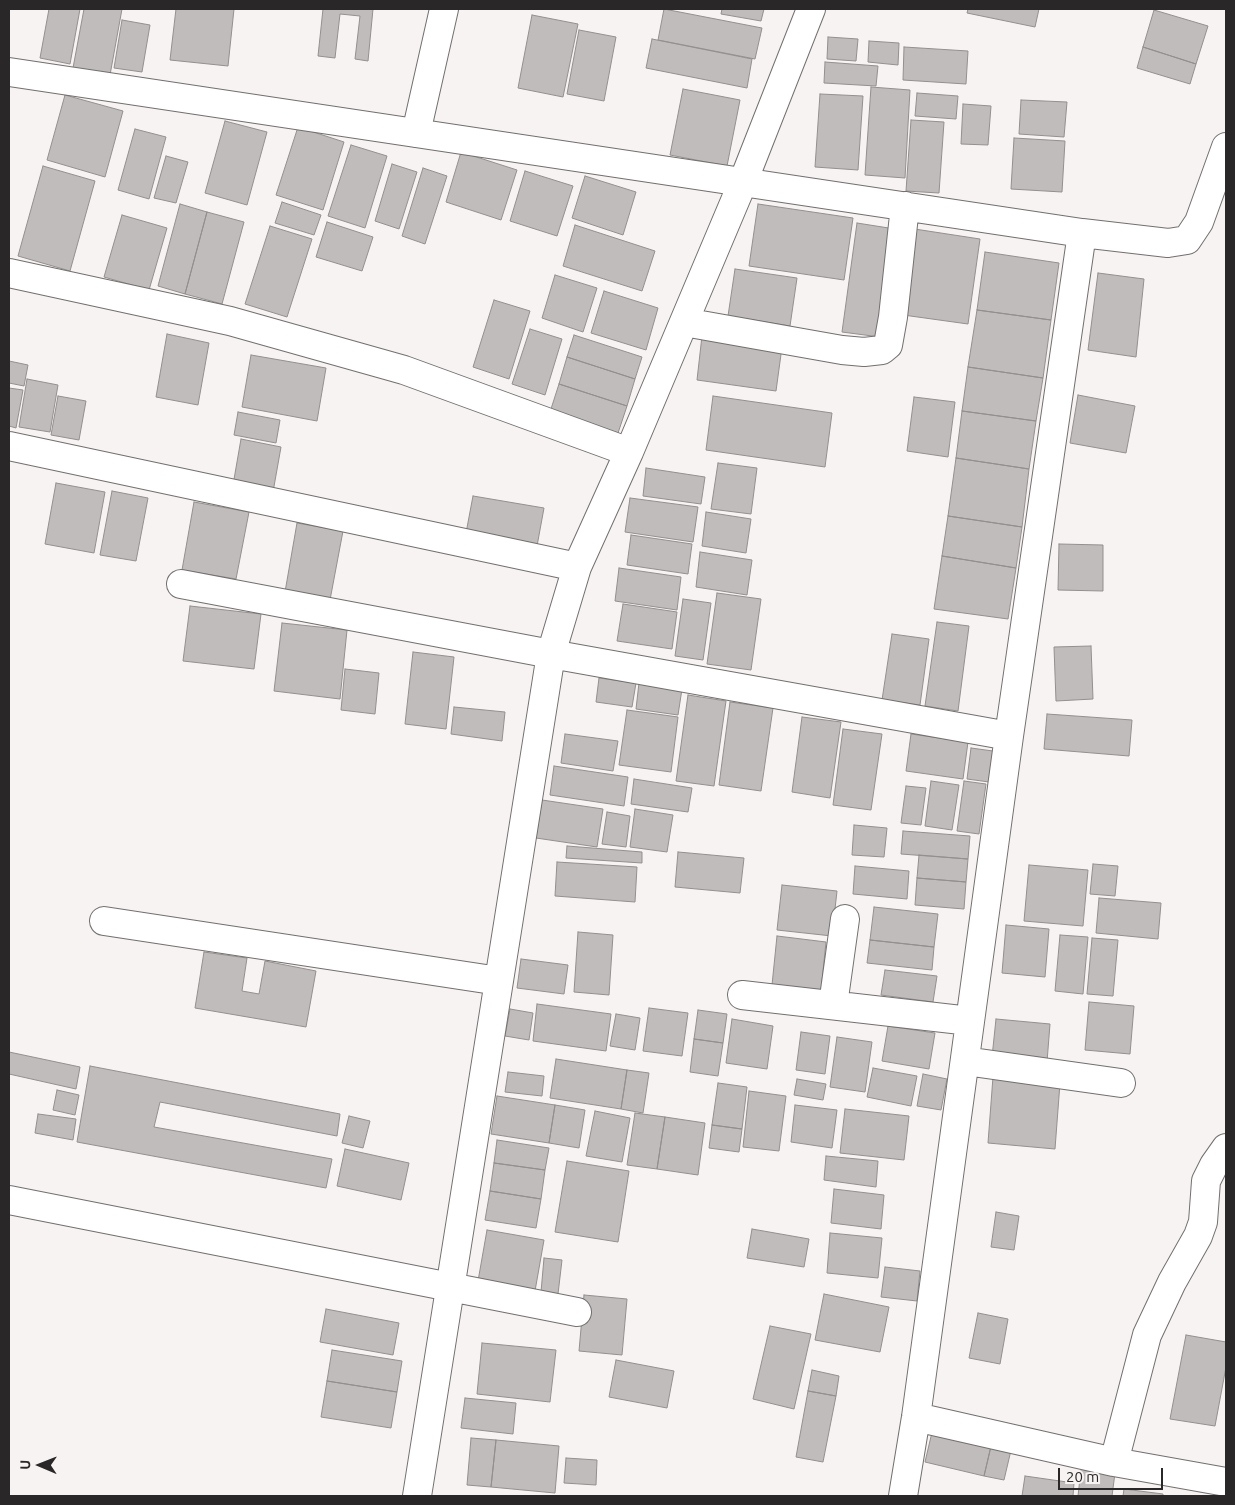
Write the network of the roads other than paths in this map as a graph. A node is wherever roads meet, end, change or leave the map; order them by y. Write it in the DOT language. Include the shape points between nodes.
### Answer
graph roads {
  1 [pos="444,9"];
  2 [pos="811,9"];
  3 [pos="9,72"];
  4 [pos="416,133"];
  5 [pos="1226,147"];
  6 [pos="743,182"];
  7 [pos="905,206"];
  8 [pos="1082,233"];
  9 [pos="9,274"];
  10 [pos="684,322"];
  11 [pos="9,446"];
  12 [pos="629,452"];
  13 [pos="577,567"];
  14 [pos="181,584"];
  15 [pos="551,654"];
  16 [pos="1009,736"];
  17 [pos="844,919"];
  18 [pos="104,921"];
  19 [pos="499,981"];
  20 [pos="742,995"];
  21 [pos="833,1005"];
  22 [pos="970,1021"];
  23 [pos="965,1061"];
  24 [pos="1121,1083"];
  25 [pos="1226,1148"];
  26 [pos="9,1200"];
  27 [pos="449,1286"];
  28 [pos="577,1312"];
  29 [pos="916,1417"];
  30 [pos="1114,1462"];
  31 [pos="1226,1482"];
  32 [pos="417,1496"];
  33 [pos="903,1496"];
  1 -- 4 [label="street"];
  2 -- 6 [label="street"];
  3 -- 4 [label="street"];
  4 -- 6 [label="street"];
  5 -- 8 [label="street" via="1199,222 1187,240 1168,243"];
  6 -- 7 [label="street"];
  6 -- 10 [label="street"];
  7 -- 8 [label="street"];
  7 -- 10 [label="street" via="893,317 888,345 882,350 842,350"];
  8 -- 16 [label="street"];
  9 -- 12 [label="street" via="230,321 404,370"];
  10 -- 12 [label="street"];
  11 -- 13 [label="street"];
  12 -- 13 [label="street"];
  13 -- 15 [label="street"];
  14 -- 15 [label="street"];
  15 -- 16 [label="street"];
  15 -- 19 [label="street"];
  16 -- 22 [label="street"];
  17 -- 21 [label="street"];
  18 -- 19 [label="street"];
  19 -- 27 [label="street"];
  20 -- 21 [label="street"];
  21 -- 22 [label="street"];
  22 -- 23 [label="street"];
  23 -- 24 [label="street"];
  23 -- 29 [label="street"];
  25 -- 30 [label="street" via="1206,1181 1203,1222 1198,1236 1148,1334"];
  26 -- 27 [label="street"];
  27 -- 28 [label="street"];
  27 -- 32 [label="street"];
  29 -- 30 [label="street"];
  29 -- 33 [label="street"];
  30 -- 31 [label="street"];
}
